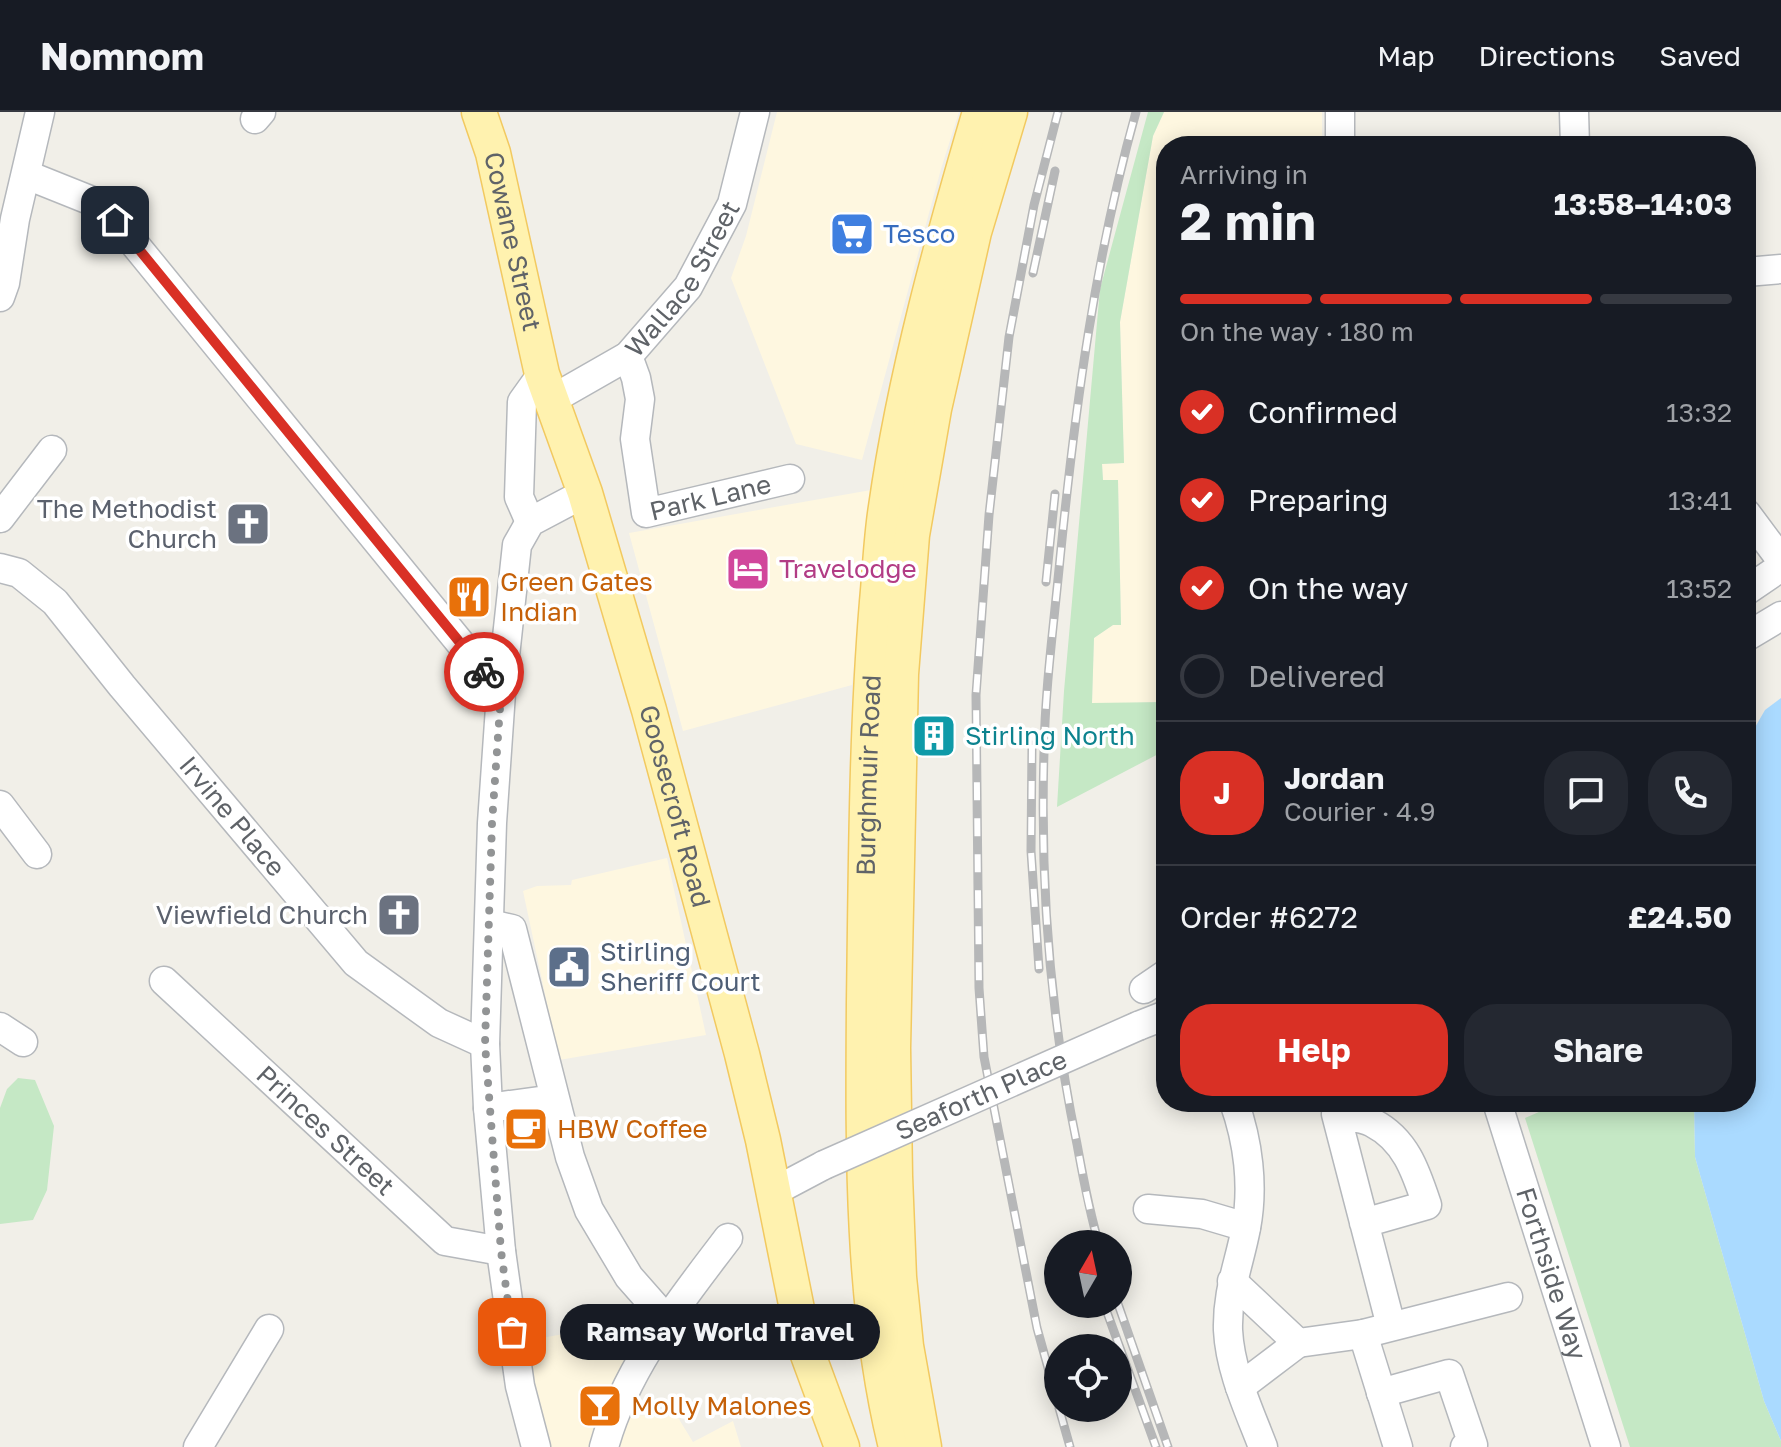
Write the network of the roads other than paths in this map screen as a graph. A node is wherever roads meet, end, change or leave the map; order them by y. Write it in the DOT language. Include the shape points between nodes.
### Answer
graph roads {
  1 [pos="40,112"];
  2 [pos="479,112"];
  3 [pos="755,112"];
  4 [pos="980,112"];
  5 [pos="1010,112"];
  6 [pos="1340,112"];
  7 [pos="1574,112"];
  8 [pos="1340,136"];
  9 [pos="1575,136"];
  10 [pos="27,175"];
  11 [pos="1781,269"];
  12 [pos="1756,271"];
  13 [pos="0,297"];
  14 [pos="628,356"];
  15 [pos="546,387"];
  16 [pos="52,450"];
  17 [pos="790,479"];
  18 [pos="585,493"];
  19 [pos="0,518"];
  20 [pos="530,522"];
  21 [pos="1756,526"];
  22 [pos="1781,560"];
  23 [pos="1781,567"];
  24 [pos="0,568"];
  25 [pos="1756,584"];
  26 [pos="1781,616"];
  27 [pos="1756,631"];
  28 [pos="501,693"];
  29 [pos="0,805"];
  30 [pos="37,854"];
  31 [pos="501,926"];
  32 [pos="164,981"];
  33 [pos="1156,1019"];
  34 [pos="485,1044"];
  35 [pos="554,1099"];
  36 [pos="488,1108"];
  37 [pos="1237,1112"];
  38 [pos="1500,1112"];
  39 [pos="773,1192"];
  40 [pos="1148,1209"];
  41 [pos="1364,1223"];
  42 [pos="1246,1227"];
  43 [pos="728,1238"];
  44 [pos="501,1251"];
  45 [pos="1232,1281"];
  46 [pos="1508,1297"];
  47 [pos="666,1319"];
  48 [pos="1391,1326"];
  49 [pos="269,1329"];
  50 [pos="1363,1334"];
  51 [pos="1298,1343"];
  52 [pos="1240,1387"];
  53 [pos="1381,1393"];
  54 [pos="198,1447"];
  55 [pos="536,1447"];
  56 [pos="604,1447"];
  57 [pos="842,1447"];
  58 [pos="896,1447"];
  59 [pos="924,1447"];
  60 [pos="1263,1447"];
  61 [pos="1398,1447"];
  62 [pos="1465,1447"];
  63 [pos="1606,1447"];
  1 -- 10 [label="street"];
  2 -- 15 [label="main road, Cowane Street"];
  3 -- 14 [label="street, Wallace Street" via="726,217 688,287"];
  4 -- 58 [label="main road, Burghmuir Road" via="936,266 894,461 885,508 871,681 865,1173 873,1306"];
  5 -- 59 [label="main road, Burghmuir Road" via="974,232 934,409 912,535 901,674 895,1176 906,1346"];
  6 -- 8 [label="street"];
  7 -- 9 [label="street"];
  10 -- 13 [label="street"];
  10 -- 28 [label="street" via="97,203 115,220"];
  11 -- 12 [label="street"];
  14 -- 15 [label="street, Wallace Street"];
  14 -- 17 [label="street, Park Lane" via="640,399 635,439 646,513"];
  15 -- 18 [label="main road, Cowane Street"];
  15 -- 20 [label="street" via="522,402 519,497"];
  16 -- 19 [label="street"];
  18 -- 20 [label="street"];
  18 -- 39 [label="main road, Goosecroft Road" via="742,1054"];
  20 -- 28 [label="street" via="517,545"];
  21 -- 22 [label="street"];
  23 -- 25 [label="street"];
  24 -- 34 [label="street, Irvine Place" via="19,573 55,602 356,963 439,1023"];
  26 -- 27 [label="street"];
  28 -- 31 [label="street" via="492,823"];
  29 -- 30 [label="street"];
  31 -- 34 [label="street"];
  31 -- 35 [label="street"];
  32 -- 44 [label="street, Princes Street" via="445,1241"];
  33 -- 39 [label="street, Seaforth Place, bridge"];
  34 -- 36 [label="street"];
  35 -- 36 [label="street"];
  35 -- 47 [label="street" via="589,1210 629,1277"];
  36 -- 44 [label="street"];
  37 -- 42 [label="street" via="1249,1182"];
  38 -- 63 [label="street, Forthside Way"];
  39 -- 57 [label="main road, Goosecroft Road" via="804,1344"];
  40 -- 42 [label="street" via="1202,1214"];
  41 -- 41 [label="street" via="1336,1114 1371,1121 1396,1139 1413,1165 1427,1205"];
  41 -- 48 [label="street"];
  42 -- 45 [label="street"];
  43 -- 47 [label="street"];
  44 -- 55 [label="street" via="520,1386"];
  45 -- 51 [label="street"];
  45 -- 52 [label="street" via="1228,1332"];
  46 -- 48 [label="street"];
  47 -- 56 [label="street" via="622,1394"];
  48 -- 50 [label="street"];
  49 -- 54 [label="street"];
  50 -- 51 [label="street"];
  50 -- 53 [label="street"];
  51 -- 52 [label="street"];
  52 -- 60 [label="street"];
  53 -- 61 [label="street"];
  53 -- 62 [label="street" via="1449,1374 1473,1445"];
}
